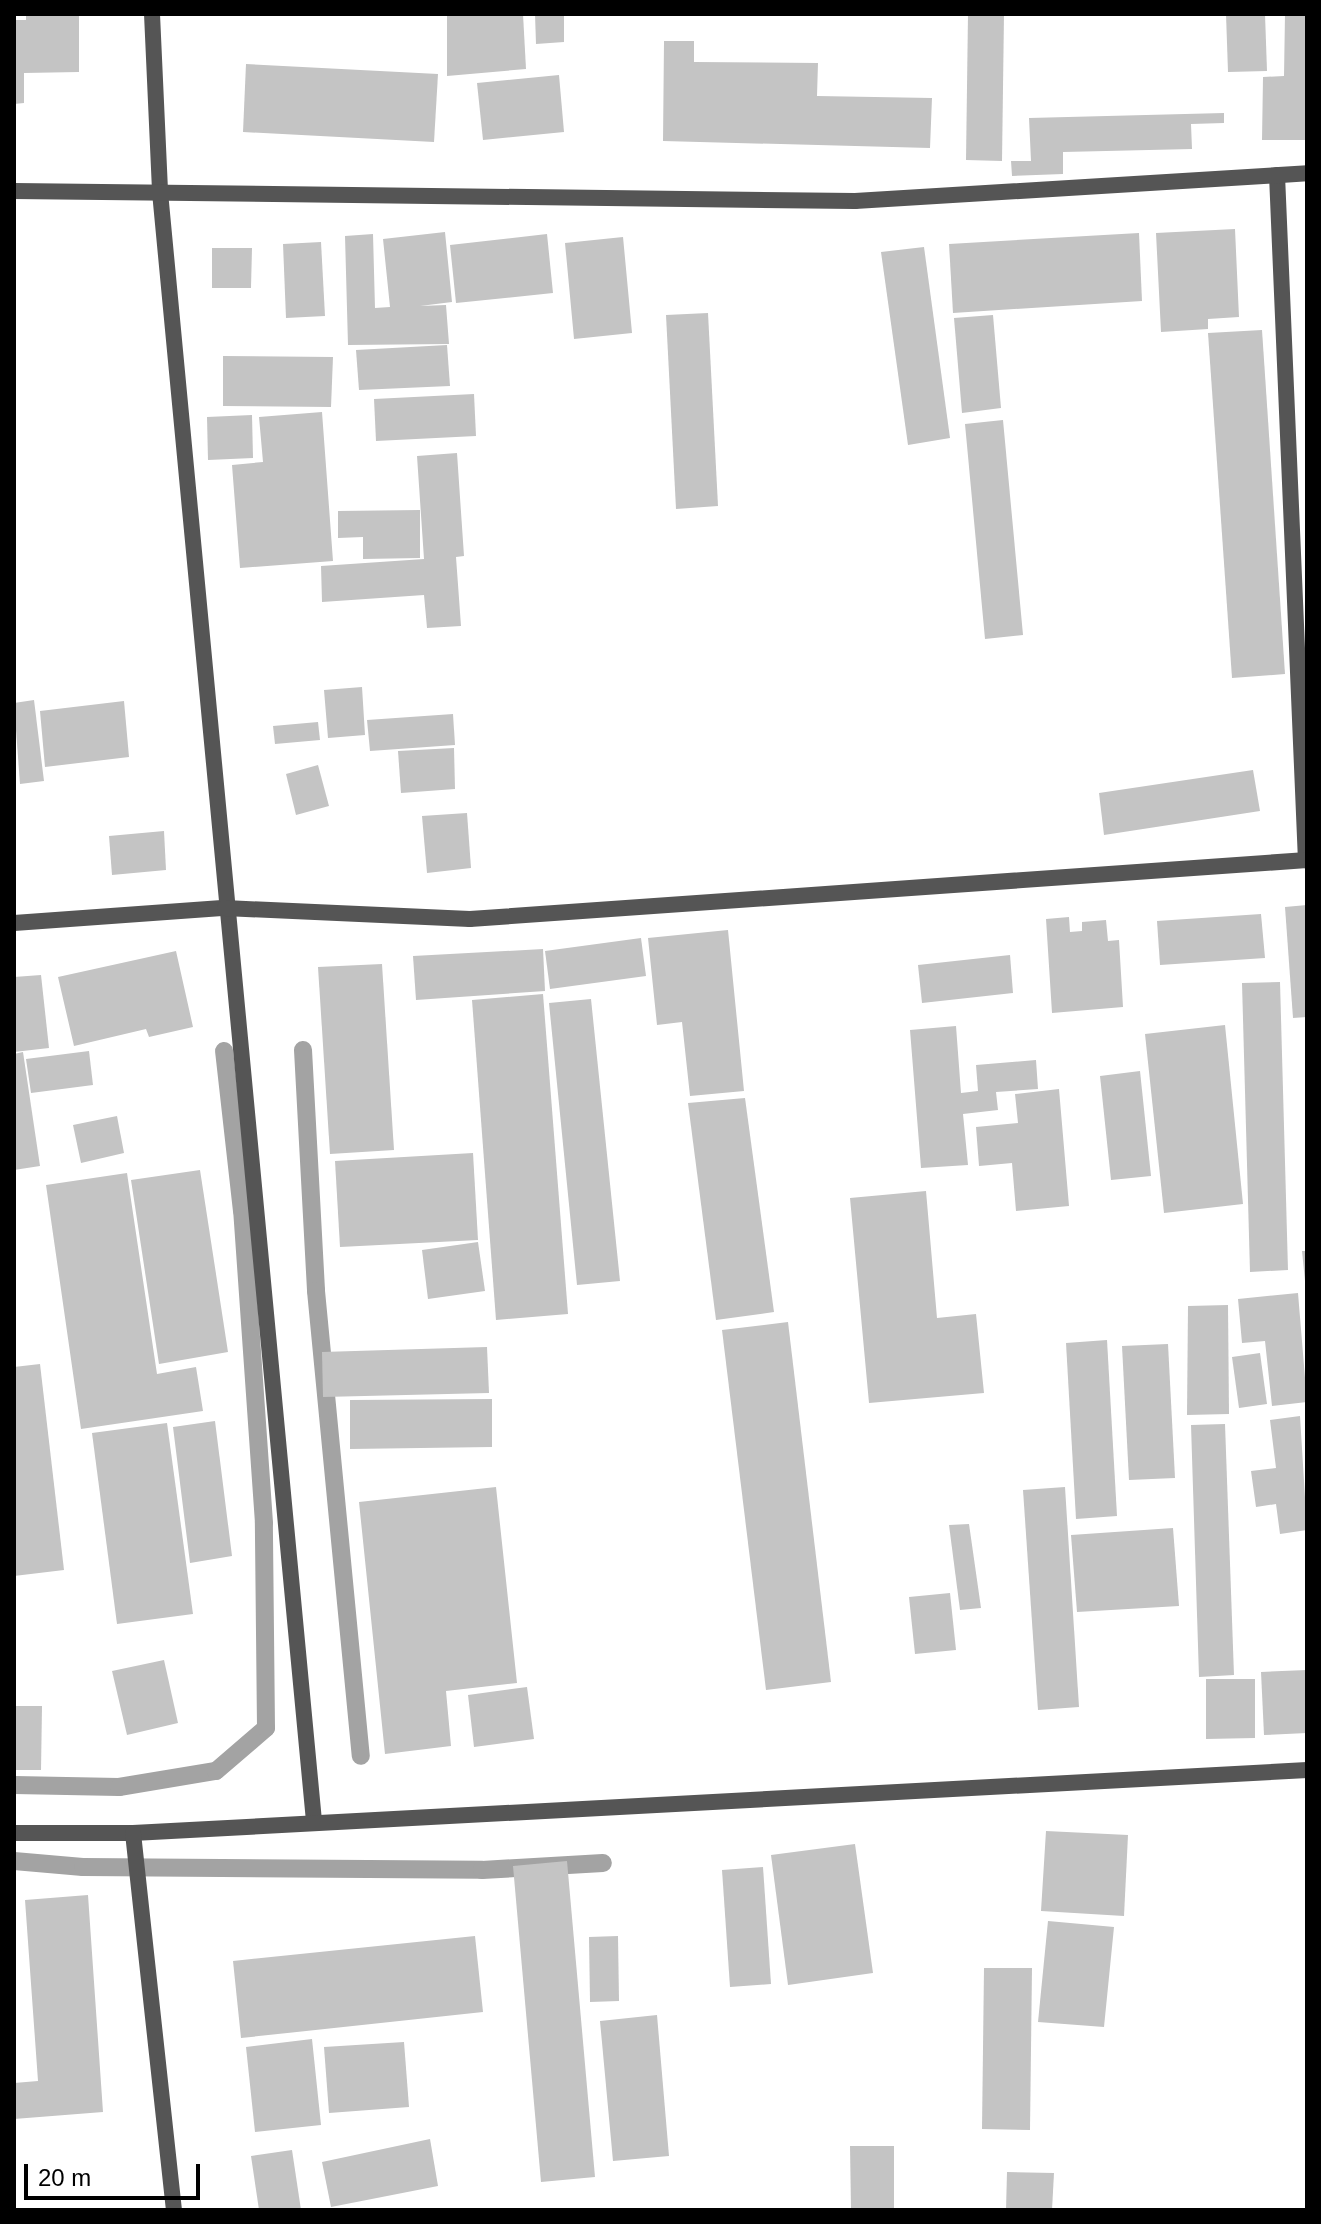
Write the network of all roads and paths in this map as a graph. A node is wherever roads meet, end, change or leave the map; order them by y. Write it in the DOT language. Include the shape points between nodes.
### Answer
graph roads {
  1 [pos="152,14"];
  2 [pos="1307,173"];
  3 [pos="1277,175"];
  4 [pos="14,191"];
  5 [pos="160,192"];
  6 [pos="1306,860"];
  7 [pos="225,908"];
  8 [pos="14,923"];
  9 [pos="1307,1770"];
  10 [pos="314,1821"];
  11 [pos="14,1833"];
  12 [pos="133,1833"];
  13 [pos="174,2210"];
  1 -- 5 [label="street"];
  2 -- 3 [label="street"];
  3 -- 5 [label="street" via="855,201"];
  3 -- 6 [label="street"];
  4 -- 5 [label="street"];
  5 -- 7 [label="street"];
  6 -- 7 [label="street" via="470,919"];
  7 -- 8 [label="street"];
  7 -- 10 [label="street"];
  9 -- 10 [label="street"];
  10 -- 12 [label="street"];
  11 -- 12 [label="street"];
  12 -- 13 [label="street"];
}
